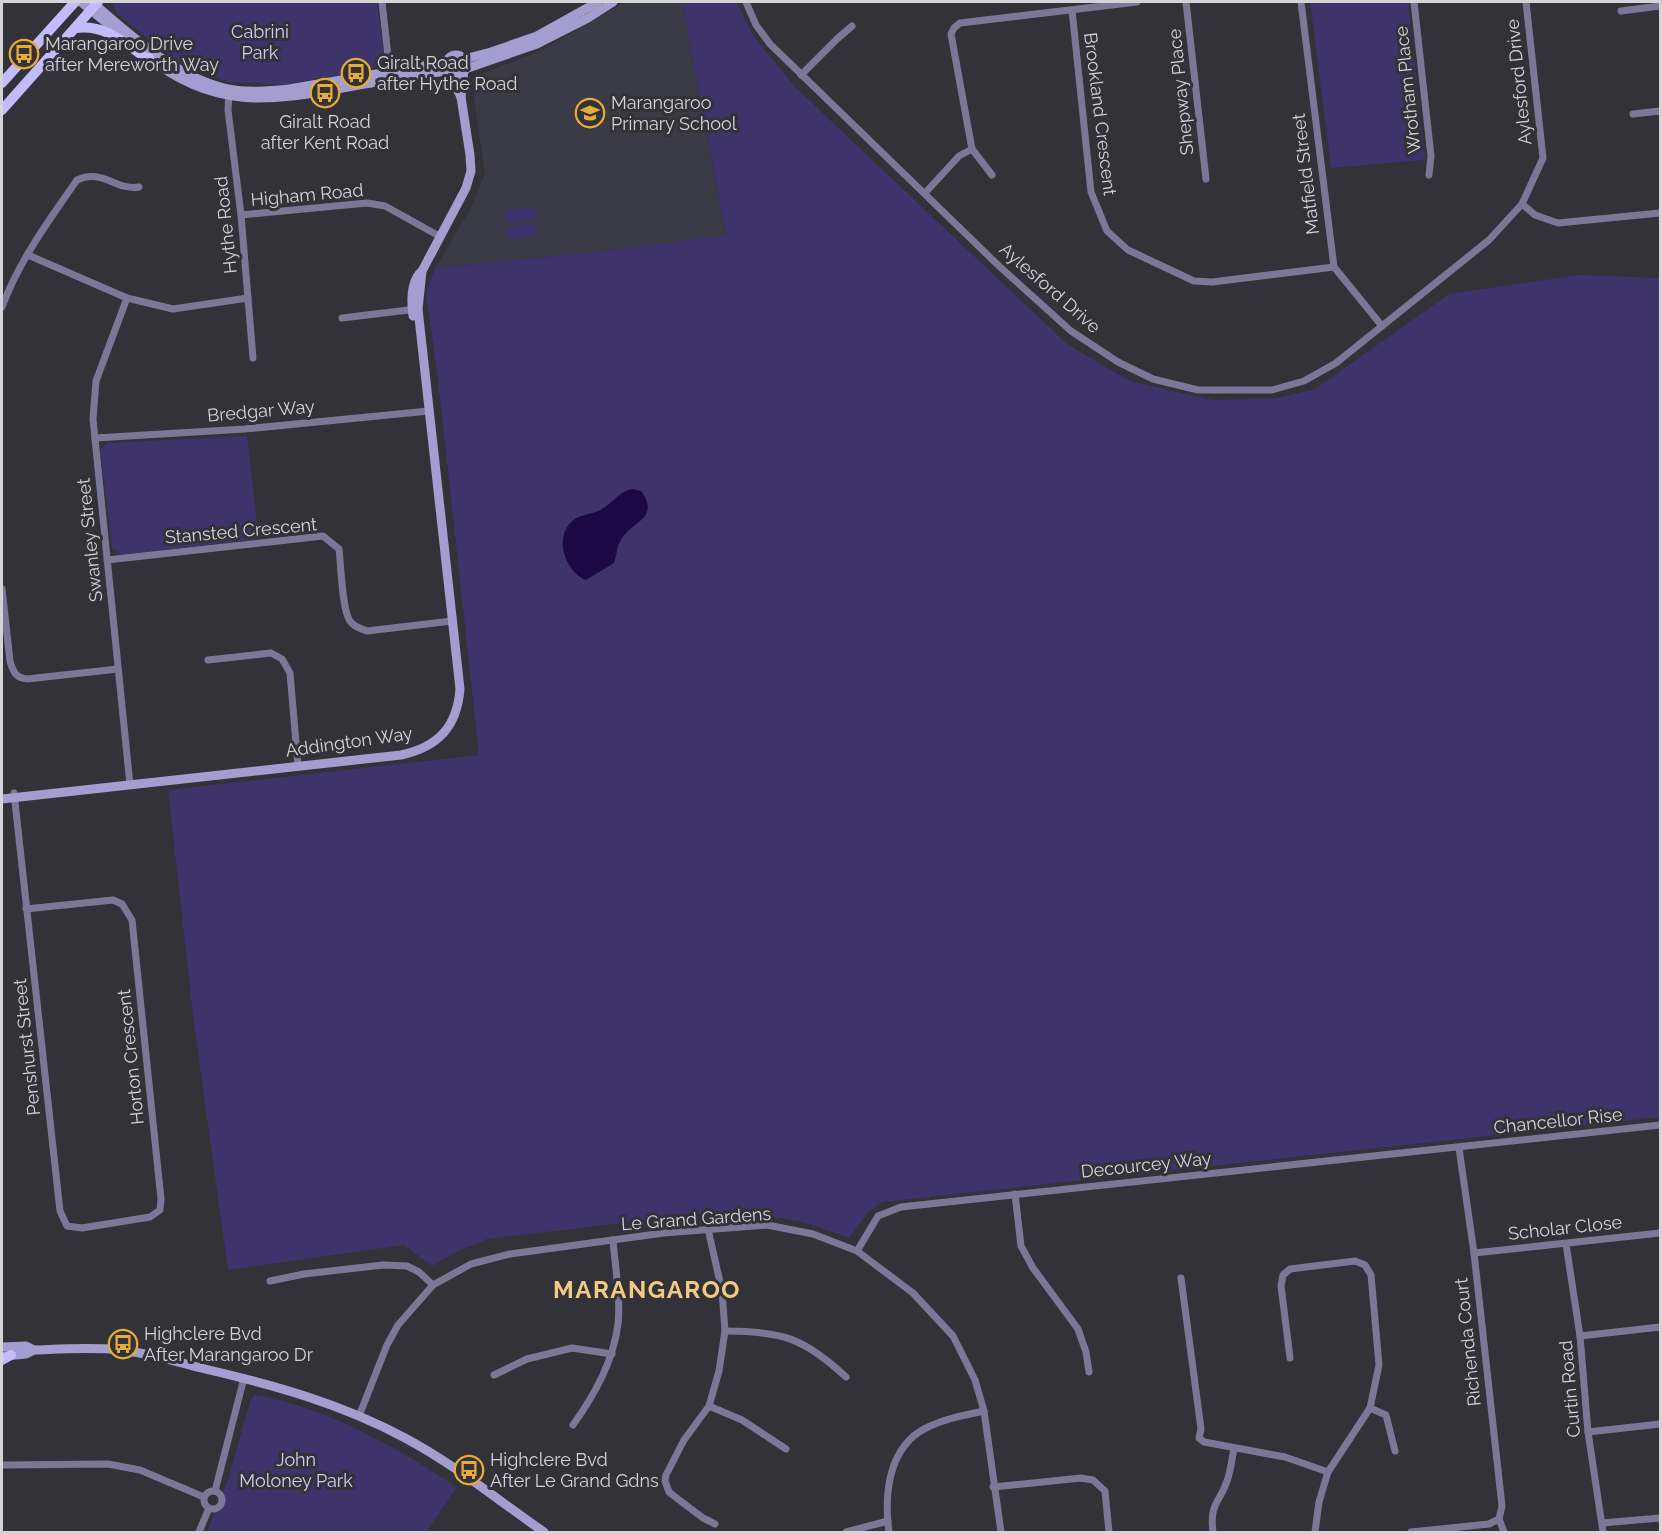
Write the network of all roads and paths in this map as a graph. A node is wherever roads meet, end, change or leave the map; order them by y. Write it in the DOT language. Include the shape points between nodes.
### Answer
graph roads {
  1 [pos="75,2"];
  2 [pos="81,2"];
  3 [pos="382,2"];
  4 [pos="598,2"];
  5 [pos="614,2"];
  6 [pos="746,2"];
  7 [pos="1137,2"];
  8 [pos="1186,2"];
  9 [pos="1301,2"];
  10 [pos="1414,2"];
  11 [pos="1526,2"];
  12 [pos="1112,3"];
  13 [pos="94,4"];
  14 [pos="1660,6"];
  15 [pos="1071,10"];
  16 [pos="1621,10"];
  17 [pos="852,26"];
  18 [pos="76,28"];
  19 [pos="149,58"];
  20 [pos="464,66"];
  21 [pos="447,68"];
  22 [pos="390,75"];
  23 [pos="801,75"];
  24 [pos="2,83"];
  25 [pos="229,93"];
  26 [pos="461,97"];
  27 [pos="2,110"];
  28 [pos="1660,111"];
  29 [pos="1633,114"];
  30 [pos="972,150"];
  31 [pos="992,175"];
  32 [pos="1430,175"];
  33 [pos="1206,179"];
  34 [pos="139,187"];
  35 [pos="925,192"];
  36 [pos="1522,204"];
  37 [pos="1660,213"];
  38 [pos="241,216"];
  39 [pos="439,236"];
  40 [pos="28,255"];
  41 [pos="1334,267"];
  42 [pos="127,298"];
  43 [pos="248,298"];
  44 [pos="2,307"];
  45 [pos="415,310"];
  46 [pos="342,318"];
  47 [pos="1382,326"];
  48 [pos="253,358"];
  49 [pos="426,411"];
  50 [pos="95,438"];
  51 [pos="107,560"];
  52 [pos="2,589"];
  53 [pos="449,622"];
  54 [pos="208,660"];
  55 [pos="118,669"];
  56 [pos="298,763"];
  57 [pos="130,782"];
  58 [pos="2,794"];
  59 [pos="14,796"];
  60 [pos="2,800"];
  61 [pos="26,909"];
  62 [pos="1660,1125"];
  63 [pos="1459,1148"];
  64 [pos="1015,1194"];
  65 [pos="67,1226"];
  66 [pos="708,1229"];
  67 [pos="1660,1233"];
  68 [pos="613,1240"];
  69 [pos="1566,1244"];
  70 [pos="857,1251"];
  71 [pos="1474,1253"];
  72 [pos="1181,1278"];
  73 [pos="270,1281"];
  74 [pos="433,1285"];
  75 [pos="1660,1327"];
  76 [pos="725,1331"];
  77 [pos="1580,1336"];
  78 [pos="2,1347"];
  79 [pos="34,1350"];
  80 [pos="612,1354"];
  81 [pos="5,1357"];
  82 [pos="1290,1358"];
  83 [pos="1089,1372"];
  84 [pos="494,1375"];
  85 [pos="846,1377"];
  86 [pos="244,1378"];
  87 [pos="709,1406"];
  88 [pos="1370,1408"];
  89 [pos="984,1411"];
  90 [pos="359,1416"];
  91 [pos="1660,1424"];
  92 [pos="573,1425"];
  93 [pos="1588,1432"];
  94 [pos="786,1449"];
  95 [pos="1234,1449"];
  96 [pos="1395,1450"];
  97 [pos="2,1465"];
  98 [pos="1328,1472"];
  99 [pos="993,1487"];
  100 [pos="215,1491"];
  101 [pos="204,1497"];
  102 [pos="209,1508"];
  103 [pos="1660,1518"];
  104 [pos="1499,1519"];
  105 [pos="888,1521"];
  106 [pos="1602,1523"];
  107 [pos="715,1524"];
  108 [pos="199,1533"];
  109 [pos="544,1533"];
  110 [pos="846,1533"];
  111 [pos="889,1533"];
  112 [pos="1001,1533"];
  113 [pos="1109,1533"];
  114 [pos="1213,1533"];
  115 [pos="1315,1533"];
  116 [pos="1411,1533"];
  117 [pos="1504,1533"];
  118 [pos="1603,1533"];
  1 -- 24 [label="main road"];
  2 -- 13 [label="street"];
  3 -- 22 [label="street"];
  4 -- 20 [label="street" via="537,36"];
  5 -- 20 [label="street" via="537,44"];
  6 -- 23 [label="street, Aylesford Drive" via="770,44"];
  7 -- 12 [label="street"];
  8 -- 33 [label="street, Shepway Place"];
  9 -- 41 [label="street, Matfield Street"];
  10 -- 32 [label="street, Wrotham Place"];
  11 -- 36 [label="street, Aylesford Drive" via="1543,158"];
  12 -- 15 [label="street"];
  13 -- 18 [label="main road"];
  13 -- 19 [label="street"];
  13 -- 25 [label="street" via="167,63"];
  14 -- 16 [label="street"];
  15 -- 30 [label="street" via="960,23 954,28 951,34"];
  15 -- 41 [label="street, Brookland Crescent" via="1091,192 1107,231 1128,250 1194,282"];
  17 -- 23 [label="street"];
  18 -- 19 [label="main road" via="105,30"];
  18 -- 27 [label="main road"];
  19 -- 25 [label="street" via="177,78 213,93"];
  20 -- 21 [label="street" via="456,75"];
  20 -- 21 [label="street" via="454,55"];
  20 -- 26 [label="street, Addington Way"];
  21 -- 22 [label="street"];
  21 -- 26 [label="street, Addington Way"];
  22 -- 25 [label="street"];
  23 -- 35 [label="street, Aylesford Drive"];
  25 -- 38 [label="street, Hythe Road"];
  26 -- 39 [label="street, Addington Way" via="471,171 466,188"];
  28 -- 29 [label="street"];
  30 -- 31 [label="street"];
  30 -- 35 [label="street" via="959,156"];
  34 -- 40 [label="street" via="95,176 77,180"];
  35 -- 47 [label="street, Aylesford Drive" via="1071,331 1154,379 1198,390 1272,390 1304,381 1336,363"];
  36 -- 37 [label="street" via="1535,215 1558,223"];
  36 -- 47 [label="street, Aylesford Drive" via="1489,240"];
  38 -- 39 [label="street, Higham Road" via="367,202 385,206"];
  38 -- 43 [label="street, Hythe Road"];
  39 -- 45 [label="street, Addington Way" via="422,271"];
  40 -- 42 [label="street"];
  40 -- 44 [label="street"];
  41 -- 47 [label="street"];
  42 -- 43 [label="street" via="173,309"];
  42 -- 50 [label="street, Swanley Street" via="96,381"];
  43 -- 48 [label="street, Hythe Road"];
  45 -- 46 [label="street"];
  45 -- 49 [label="street, Addington Way"];
  49 -- 50 [label="street, Bredgar Way" via="245,429"];
  49 -- 53 [label="street, Addington Way"];
  50 -- 51 [label="street, Swanley Street"];
  51 -- 53 [label="street, Stansted Crescent" via="323,536 339,549 345,610 357,627 366,631"];
  51 -- 55 [label="street, Swanley Street"];
  52 -- 55 [label="street" via="10,661 19,678"];
  53 -- 56 [label="street, Addington Way" via="459,701 452,722 435,742 401,755"];
  54 -- 56 [label="street" via="271,653 282,659 290,673"];
  55 -- 57 [label="street, Swanley Street"];
  56 -- 57 [label="street, Addington Way"];
  57 -- 59 [label="street, Addington Way"];
  58 -- 59 [label="street, Addington Way"];
  59 -- 60 [label="street, Addington Way"];
  59 -- 61 [label="street, Penshurst Street"];
  61 -- 65 [label="street, Penshurst Street" via="60,1211"];
  61 -- 65 [label="street, Horton Crescent" via="113,900 122,904 132,920 160,1210 150,1217 82,1228"];
  62 -- 63 [label="street, Chancellor Rise"];
  63 -- 64 [label="street, Decourcey Way"];
  63 -- 71 [label="street, Richenda Court"];
  64 -- 70 [label="street, Decourcey Way" via="901,1207 878,1216"];
  64 -- 83 [label="street" via="1021,1246 1078,1329"];
  66 -- 68 [label="street, Le Grand Gardens"];
  66 -- 70 [label="street, Le Grand Gardens" via="767,1226 813,1234"];
  66 -- 76 [label="street" via="722,1291"];
  67 -- 69 [label="street, Scholar Close"];
  68 -- 74 [label="street, Le Grand Gardens" via="510,1254 471,1264"];
  68 -- 80 [label="street" via="618,1322"];
  69 -- 71 [label="street, Scholar Close"];
  69 -- 77 [label="street, Curtin Road"];
  70 -- 89 [label="street, Le Grand Gardens" via="914,1293 953,1336 975,1380"];
  71 -- 104 [label="street, Richenda Court" via="1502,1506"];
  72 -- 95 [label="street" via="1199,1438"];
  73 -- 74 [label="street" via="304,1274 407,1266"];
  74 -- 90 [label="street, Le Grand Gardens" via="398,1325"];
  75 -- 77 [label="street"];
  76 -- 85 [label="street" via="756,1331 795,1339"];
  76 -- 87 [label="street"];
  77 -- 93 [label="street, Curtin Road"];
  78 -- 79 [label="street" via="26,1346"];
  79 -- 81 [label="street"];
  79 -- 86 [label="street" via="120,1350"];
  80 -- 84 [label="street" via="572,1348 527,1359"];
  80 -- 92 [label="street" via="595,1393"];
  82 -- 88 [label="street" via="1283,1275 1290,1269 1355,1262 1365,1265 1371,1275 1379,1365"];
  86 -- 90 [label="street"];
  86 -- 100 [label="street"];
  87 -- 94 [label="street" via="742,1420"];
  87 -- 107 [label="street" via="684,1440 665,1481 669,1492"];
  88 -- 96 [label="street" via="1386,1415"];
  88 -- 98 [label="street"];
  89 -- 99 [label="street, Le Grand Gardens"];
  89 -- 105 [label="street" via="924,1429 902,1448 888,1491"];
  90 -- 109 [label="street" via="434,1455"];
  91 -- 93 [label="street"];
  93 -- 106 [label="street, Curtin Road"];
  95 -- 98 [label="street" via="1285,1458"];
  95 -- 114 [label="street" via="1228,1479 1214,1506"];
  97 -- 101 [label="street" via="108,1464 140,1470"];
  98 -- 115 [label="street"];
  99 -- 112 [label="street, Le Grand Gardens"];
  99 -- 113 [label="street" via="1093,1480 1104,1491"];
  100 -- 101 [label="street"];
  100 -- 102 [label="street" via="221,1496 221,1504"];
  101 -- 102 [label="street"];
  102 -- 108 [label="street"];
  103 -- 106 [label="street"];
  104 -- 116 [label="street" via="1489,1524"];
  104 -- 117 [label="street, Richenda Court"];
  105 -- 110 [label="street"];
  105 -- 111 [label="street"];
  106 -- 118 [label="street, Curtin Road"];
}
